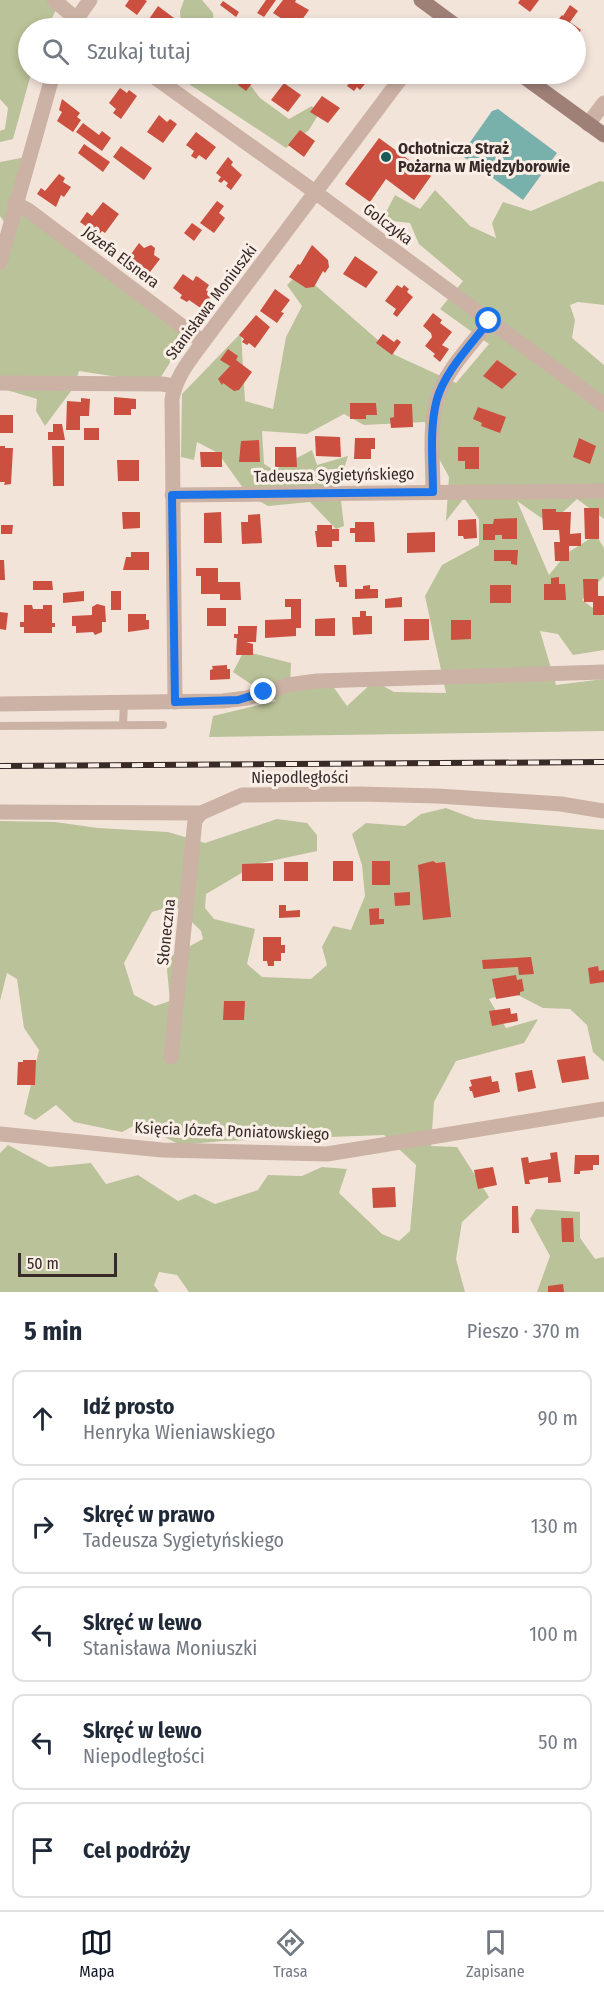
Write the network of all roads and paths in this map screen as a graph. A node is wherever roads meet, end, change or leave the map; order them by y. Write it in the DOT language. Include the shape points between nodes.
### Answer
graph roads {
  1 [pos="54,0"];
  2 [pos="90,0"];
  3 [pos="421,0"];
  4 [pos="72,18"];
  5 [pos="81,18"];
  6 [pos="437,18"];
  7 [pos="50,84"];
  8 [pos="164,84"];
  9 [pos="396,84"];
  10 [pos="534,84"];
  11 [pos="604,103"];
  12 [pos="588,124"];
  13 [pos="604,135"];
  14 [pos="315,192"];
  15 [pos="15,203"];
  16 [pos="0,261"];
  17 [pos="489,321"];
  18 [pos="203,342"];
  19 [pos="0,383"];
  20 [pos="174,386"];
  21 [pos="604,405"];
  22 [pos="604,491"];
  23 [pos="433,492"];
  24 [pos="172,495"];
  25 [pos="604,672"];
  26 [pos="175,702"];
  27 [pos="124,703"];
  28 [pos="0,704"];
  29 [pos="123,725"];
  30 [pos="163,725"];
  31 [pos="0,726"];
  32 [pos="604,811"];
  33 [pos="0,812"];
  34 [pos="201,813"];
  35 [pos="171,1057"];
  36 [pos="604,1109"];
  37 [pos="0,1134"];
  1 -- 4 [label="street"];
  2 -- 5 [label="street"];
  3 -- 6 [label="main road"];
  7 -- 15 [label="street"];
  8 -- 14 [label="street, Golczyka"];
  9 -- 14 [label="street, Stanisława Moniuszki"];
  10 -- 12 [label="main road"];
  11 -- 12 [label="street"];
  12 -- 13 [label="main road"];
  14 -- 17 [label="street, Golczyka"];
  14 -- 18 [label="street, Stanisława Moniuszki"];
  15 -- 16 [label="street"];
  15 -- 18 [label="street, Józefa Elsnera"];
  17 -- 21 [label="street, Golczyka"];
  17 -- 23 [label="street" via="438,397 433,420"];
  18 -- 20 [label="street, Stanisława Moniuszki"];
  19 -- 20 [label="street"];
  20 -- 24 [label="street, Stanisława Moniuszki"];
  22 -- 23 [label="street, Tadeusza Sygietyńskiego"];
  23 -- 24 [label="street, Tadeusza Sygietyńskiego"];
  24 -- 26 [label="street, Stanisława Moniuszki"];
  25 -- 26 [label="street" via="317,681 238,700"];
  26 -- 27 [label="street"];
  27 -- 28 [label="street"];
  27 -- 29 [label="lane"];
  29 -- 30 [label="lane"];
  29 -- 31 [label="lane"];
  32 -- 34 [label="street, Niepodległości" via="509,800 347,794 242,795"];
  33 -- 34 [label="street, Niepodległości"];
  34 -- 35 [label="street, Słoneczna" via="195,820"];
  36 -- 37 [label="street, Księcia Józefa Poniatowskiego" via="327,1154 162,1150"];
}
